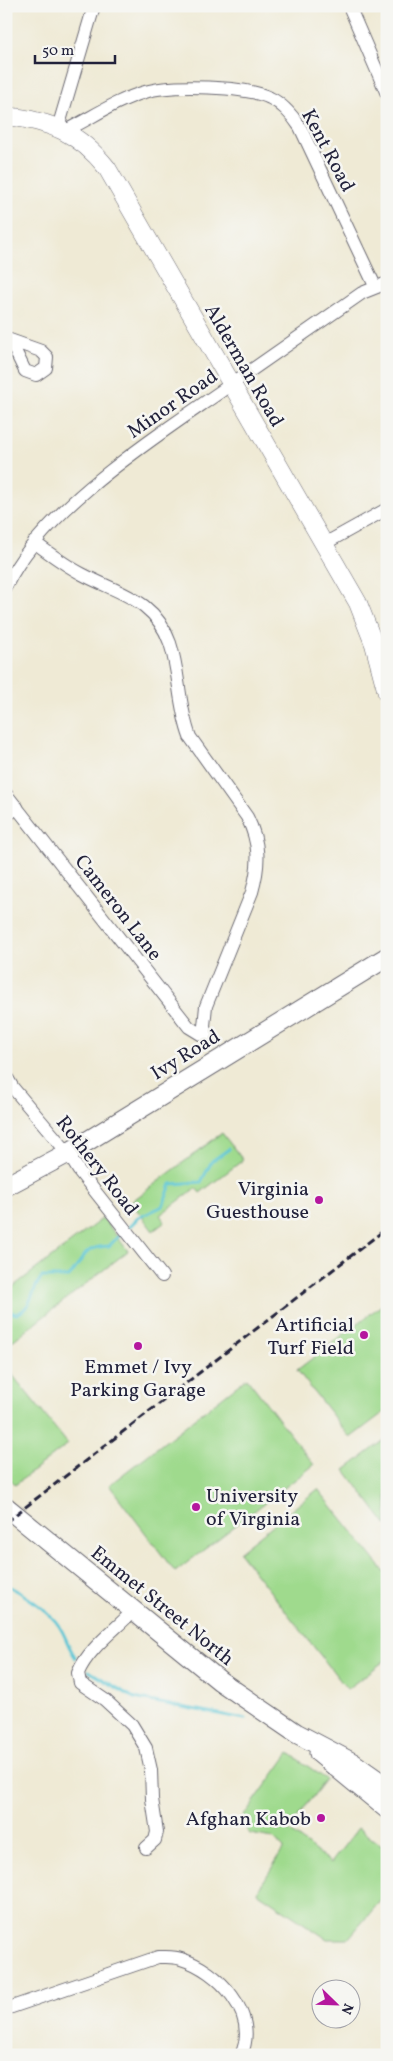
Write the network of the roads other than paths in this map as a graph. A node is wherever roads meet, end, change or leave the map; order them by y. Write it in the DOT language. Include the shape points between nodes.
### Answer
graph roads {
  1 [pos="94,6"];
  2 [pos="350,6"];
  3 [pos="387,94"];
  4 [pos="6,116"];
  5 [pos="61,129"];
  6 [pos="381,285"];
  7 [pos="232,384"];
  8 [pos="387,508"];
  9 [pos="34,542"];
  10 [pos="324,544"];
  11 [pos="6,586"];
  12 [pos="387,693"];
  13 [pos="6,794"];
  14 [pos="17,807"];
  15 [pos="6,816"];
  16 [pos="387,957"];
  17 [pos="6,1076"];
  18 [pos="68,1153"];
  19 [pos="6,1186"];
  20 [pos="162,1276"];
  21 [pos="6,1507"];
  22 [pos="133,1611"];
  23 [pos="296,1733"];
  24 [pos="387,1787"];
  25 [pos="387,1810"];
  26 [pos="146,1848"];
  27 [pos="6,2009"];
  28 [pos="241,2055"];
  1 -- 5 [label="street"];
  2 -- 3 [label="street"];
  4 -- 5 [label="main road, Alderman Road" via="43,122"];
  5 -- 6 [label="street, Kent Road" via="128,98 158,89 244,91 270,98 284,106 300,127"];
  5 -- 7 [label="main road, Alderman Road" via="85,144 108,168"];
  6 -- 7 [label="street, Minor Road" via="362,292"];
  7 -- 9 [label="street, Minor Road" via="112,470"];
  7 -- 10 [label="main road, Alderman Road"];
  8 -- 10 [label="street"];
  9 -- 11 [label="street, Minor Road"];
  9 -- 14 [label="street, Cameron Lane" via="82,574 141,602 161,624 171,646 184,722 190,737 247,816 253,830 259,858 257,874 206,1006 204,1026 207,1038 189,1027"];
  10 -- 12 [label="main road, Alderman Road" via="368,625"];
  13 -- 14 [label="street, Cameron Lane"];
  14 -- 15 [label="street"];
  16 -- 18 [label="main road, Ivy Road"];
  17 -- 18 [label="street, Rothery Road" via="12,1088"];
  18 -- 19 [label="main road, Ivy Road"];
  18 -- 20 [label="street, Rothery Road"];
  21 -- 22 [label="main road, Emmet Street North"];
  22 -- 23 [label="main road, Emmet Street North" via="220,1681"];
  22 -- 26 [label="street" via="81,1665 78,1673 80,1683 132,1725 146,1748 157,1832"];
  23 -- 24 [label="main road, Emmet Street North" via="353,1763"];
  23 -- 25 [label="main road, Emmet Street North"];
  27 -- 28 [label="street" via="158,1957 180,1958 209,1974 239,2005 246,2027"];
}
